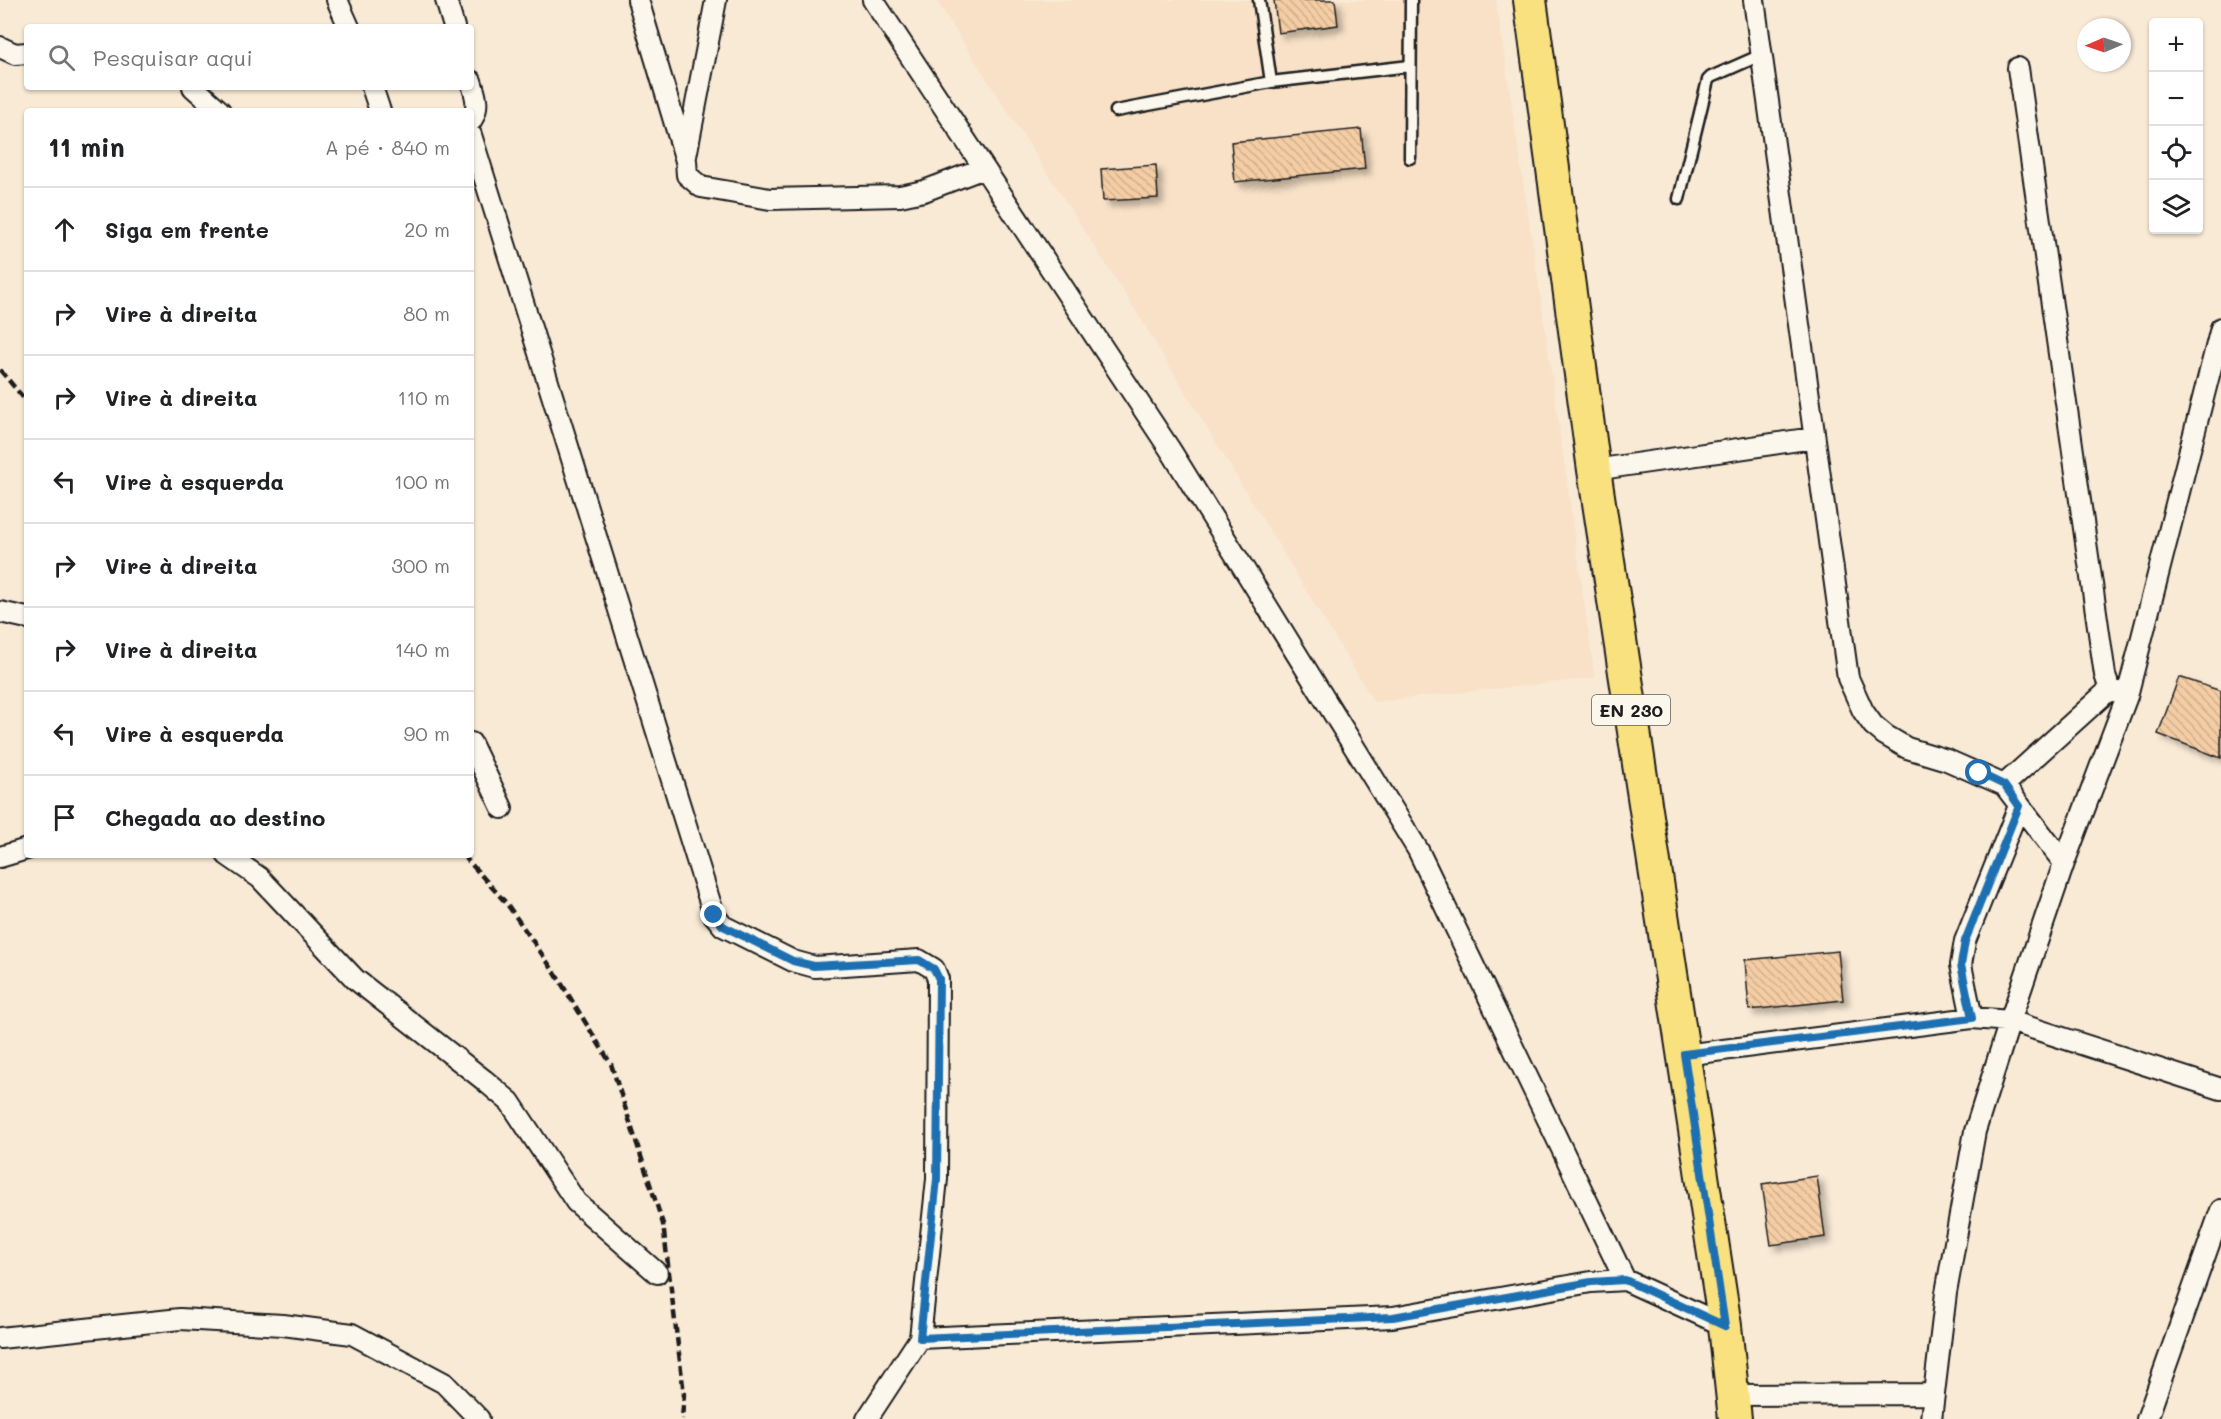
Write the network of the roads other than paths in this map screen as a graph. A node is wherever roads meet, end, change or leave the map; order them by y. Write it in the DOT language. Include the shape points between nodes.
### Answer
graph roads {
  1 [pos="337,0"];
  2 [pos="446,0"];
  3 [pos="638,0"];
  4 [pos="716,0"];
  5 [pos="873,0"];
  6 [pos="1259,0"];
  7 [pos="1411,0"];
  8 [pos="1530,0"];
  9 [pos="1754,0"];
  10 [pos="348,24"];
  11 [pos="453,24"];
  12 [pos="0,47"];
  13 [pos="24,53"];
  14 [pos="1761,55"];
  15 [pos="1410,66"];
  16 [pos="2018,68"];
  17 [pos="1271,82"];
  18 [pos="196,90"];
  19 [pos="373,90"];
  20 [pos="474,90"];
  21 [pos="217,108"];
  22 [pos="379,108"];
  23 [pos="1116,111"];
  24 [pos="474,116"];
  25 [pos="474,145"];
  26 [pos="1410,158"];
  27 [pos="686,160"];
  28 [pos="984,168"];
  29 [pos="1679,199"];
  30 [pos="2221,328"];
  31 [pos="1813,438"];
  32 [pos="1594,470"];
  33 [pos="0,612"];
  34 [pos="24,617"];
  35 [pos="2119,692"];
  36 [pos="474,749"];
  37 [pos="2004,785"];
  38 [pos="2019,806"];
  39 [pos="502,808"];
  40 [pos="24,850"];
  41 [pos="0,857"];
  42 [pos="231,858"];
  43 [pos="2064,863"];
  44 [pos="1972,1018"];
  45 [pos="2010,1021"];
  46 [pos="1684,1054"];
  47 [pos="2221,1089"];
  48 [pos="2221,1210"];
  49 [pos="657,1273"];
  50 [pos="1625,1280"];
  51 [pos="1725,1326"];
  52 [pos="0,1338"];
  53 [pos="920,1338"];
  54 [pos="1933,1394"];
  55 [pos="1734,1407"];
  56 [pos="479,1419"];
  57 [pos="867,1419"];
  58 [pos="1931,1419"];
  59 [pos="2147,1419"];
  1 -- 10 [label="street"];
  2 -- 11 [label="street"];
  3 -- 27 [label="street"];
  4 -- 27 [label="street"];
  5 -- 28 [label="street"];
  6 -- 17 [label="lane"];
  7 -- 15 [label="lane"];
  8 -- 32 [label="main road, EN 230"];
  9 -- 14 [label="street"];
  12 -- 13 [label="street"];
  14 -- 29 [label="lane" via="1708,80"];
  14 -- 31 [label="street"];
  15 -- 17 [label="lane"];
  15 -- 26 [label="lane"];
  16 -- 35 [label="street" via="2105,675"];
  17 -- 23 [label="lane"];
  18 -- 21 [label="street"];
  19 -- 22 [label="street"];
  20 -- 24 [label="street" via="477,101"];
  25 -- 53 [label="street" via="714,915 723,926 793,961 814,966 919,960 934,969 939,979 937,1179"];
  27 -- 28 [label="street" via="687,175 701,187 770,199 900,196"];
  28 -- 50 [label="street" via="1171,451 1418,850"];
  30 -- 35 [label="street"];
  31 -- 32 [label="street"];
  31 -- 37 [label="street" via="1848,678 1863,711 1873,725 1907,748 1947,760"];
  32 -- 46 [label="main road, EN 230"];
  33 -- 34 [label="street"];
  35 -- 37 [label="street"];
  35 -- 43 [label="street"];
  36 -- 39 [label="street"];
  37 -- 38 [label="street"];
  38 -- 43 [label="street"];
  38 -- 44 [label="street" via="1965,941 1961,965"];
  40 -- 41 [label="street"];
  42 -- 49 [label="street" via="260,878 355,979 510,1102 576,1202"];
  43 -- 45 [label="street"];
  44 -- 45 [label="street"];
  44 -- 46 [label="street"];
  45 -- 47 [label="street"];
  45 -- 54 [label="street" via="1975,1131 1946,1293"];
  46 -- 51 [label="main road, EN 230"];
  48 -- 59 [label="street"];
  50 -- 51 [label="street"];
  50 -- 53 [label="street" via="1591,1282 1393,1317"];
  51 -- 55 [label="main road, EN 230"];
  52 -- 56 [label="street" via="180,1319 352,1334 444,1383"];
  53 -- 57 [label="street"];
  54 -- 55 [label="street"];
  54 -- 58 [label="street"];
}
